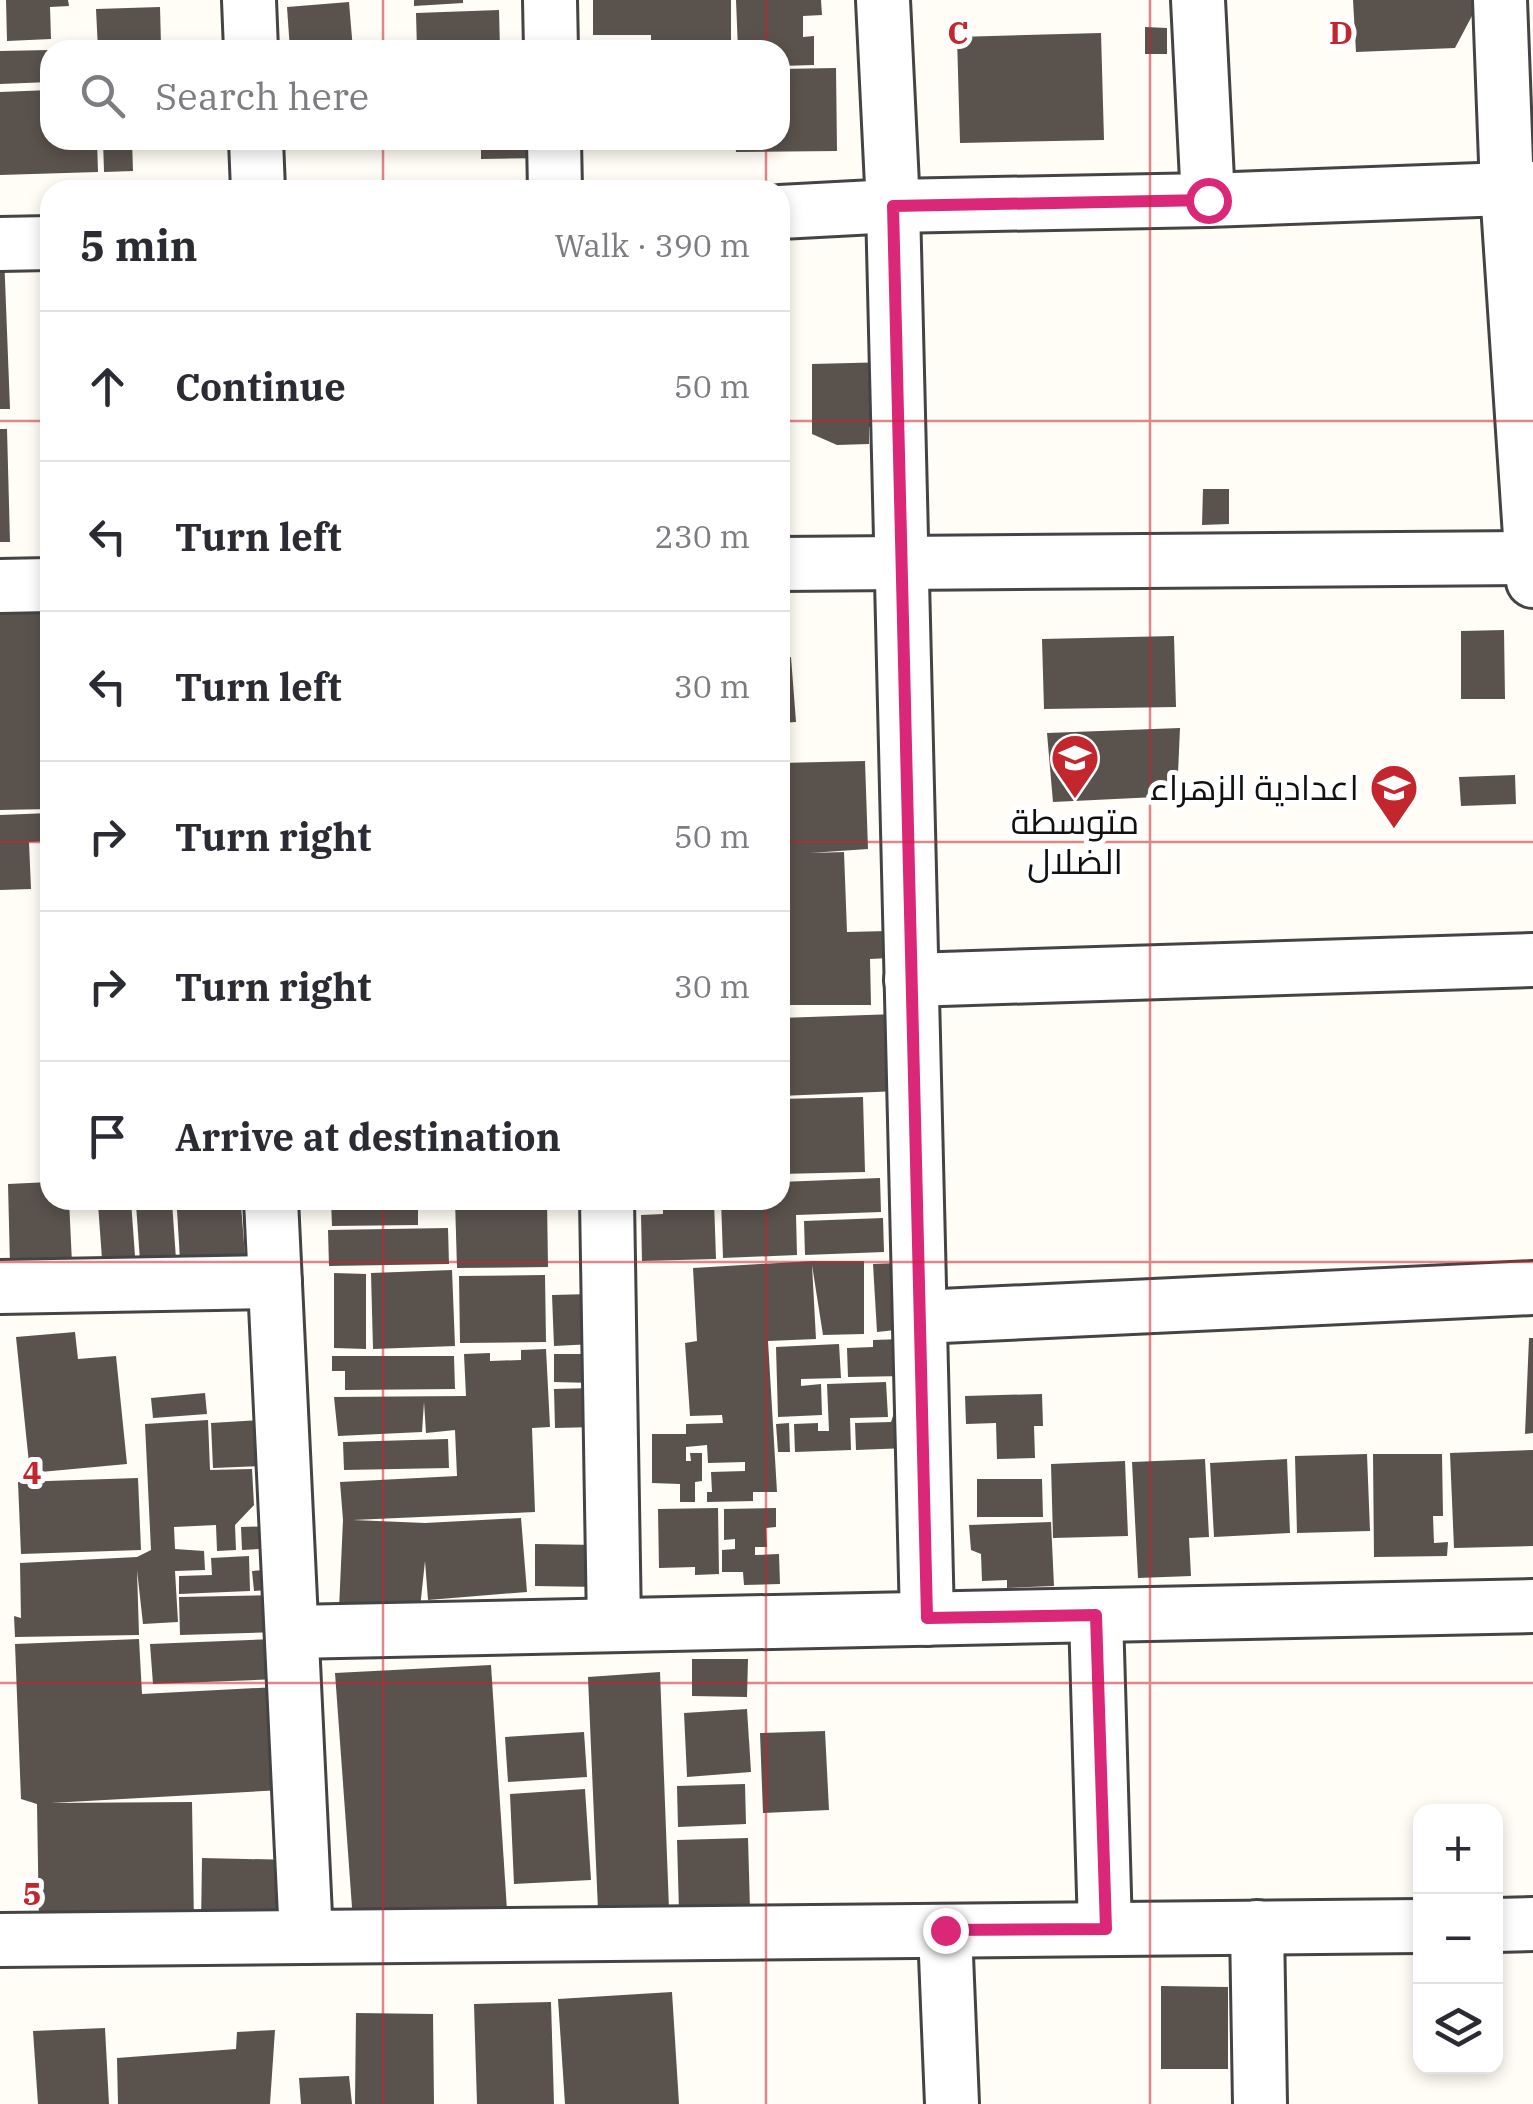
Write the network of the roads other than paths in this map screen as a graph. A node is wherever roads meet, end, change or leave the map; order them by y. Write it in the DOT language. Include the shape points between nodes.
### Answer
graph roads {
  1 [pos="249,0"];
  2 [pos="550,0"];
  3 [pos="883,0"];
  4 [pos="1198,0"];
  5 [pos="1500,0"];
  6 [pos="251,40"];
  7 [pos="551,40"];
  8 [pos="256,150"];
  9 [pos="554,150"];
  10 [pos="258,180"];
  11 [pos="556,180"];
  12 [pos="1520,189"];
  13 [pos="1208,200"];
  14 [pos="893,206"];
  15 [pos="790,211"];
  16 [pos="40,243"];
  17 [pos="0,244"];
  18 [pos="900,561"];
  19 [pos="790,564"];
  20 [pos="1532,569"];
  21 [pos="40,584"];
  22 [pos="0,586"];
  23 [pos="1533,960"];
  24 [pos="910,980"];
  25 [pos="272,1210"];
  26 [pos="607,1210"];
  27 [pos="275,1282"];
  28 [pos="0,1288"];
  29 [pos="1533,1288"];
  30 [pos="920,1316"];
  31 [pos="1533,1606"];
  32 [pos="1096,1615"];
  33 [pos="927,1618"];
  34 [pos="614,1626"];
  35 [pos="292,1632"];
  36 [pos="1533,1924"];
  37 [pos="1503,1925"];
  38 [pos="1413,1926"];
  39 [pos="1257,1928"];
  40 [pos="1106,1929"];
  41 [pos="945,1930"];
  42 [pos="306,1937"];
  43 [pos="0,1940"];
  44 [pos="952,2104"];
  45 [pos="1260,2104"];
  1 -- 6 [label="street"];
  2 -- 7 [label="street"];
  3 -- 14 [label="street"];
  4 -- 13 [label="street"];
  5 -- 12 [label="street"];
  8 -- 10 [label="street"];
  9 -- 11 [label="street"];
  12 -- 13 [label="street"];
  12 -- 20 [label="street"];
  13 -- 14 [label="street"];
  14 -- 15 [label="street"];
  14 -- 18 [label="street"];
  16 -- 17 [label="street"];
  18 -- 19 [label="street"];
  18 -- 20 [label="street"];
  18 -- 24 [label="street"];
  21 -- 22 [label="street"];
  23 -- 24 [label="street"];
  24 -- 30 [label="street"];
  25 -- 27 [label="street"];
  26 -- 34 [label="street"];
  27 -- 28 [label="street"];
  27 -- 35 [label="street"];
  29 -- 30 [label="street"];
  30 -- 33 [label="street"];
  31 -- 32 [label="street"];
  32 -- 33 [label="street"];
  32 -- 40 [label="street"];
  33 -- 34 [label="street"];
  34 -- 35 [label="street"];
  35 -- 42 [label="street"];
  36 -- 37 [label="street"];
  38 -- 39 [label="street"];
  39 -- 40 [label="street"];
  39 -- 45 [label="street"];
  40 -- 41 [label="street"];
  41 -- 42 [label="street"];
  41 -- 44 [label="street"];
  42 -- 43 [label="street"];
}
